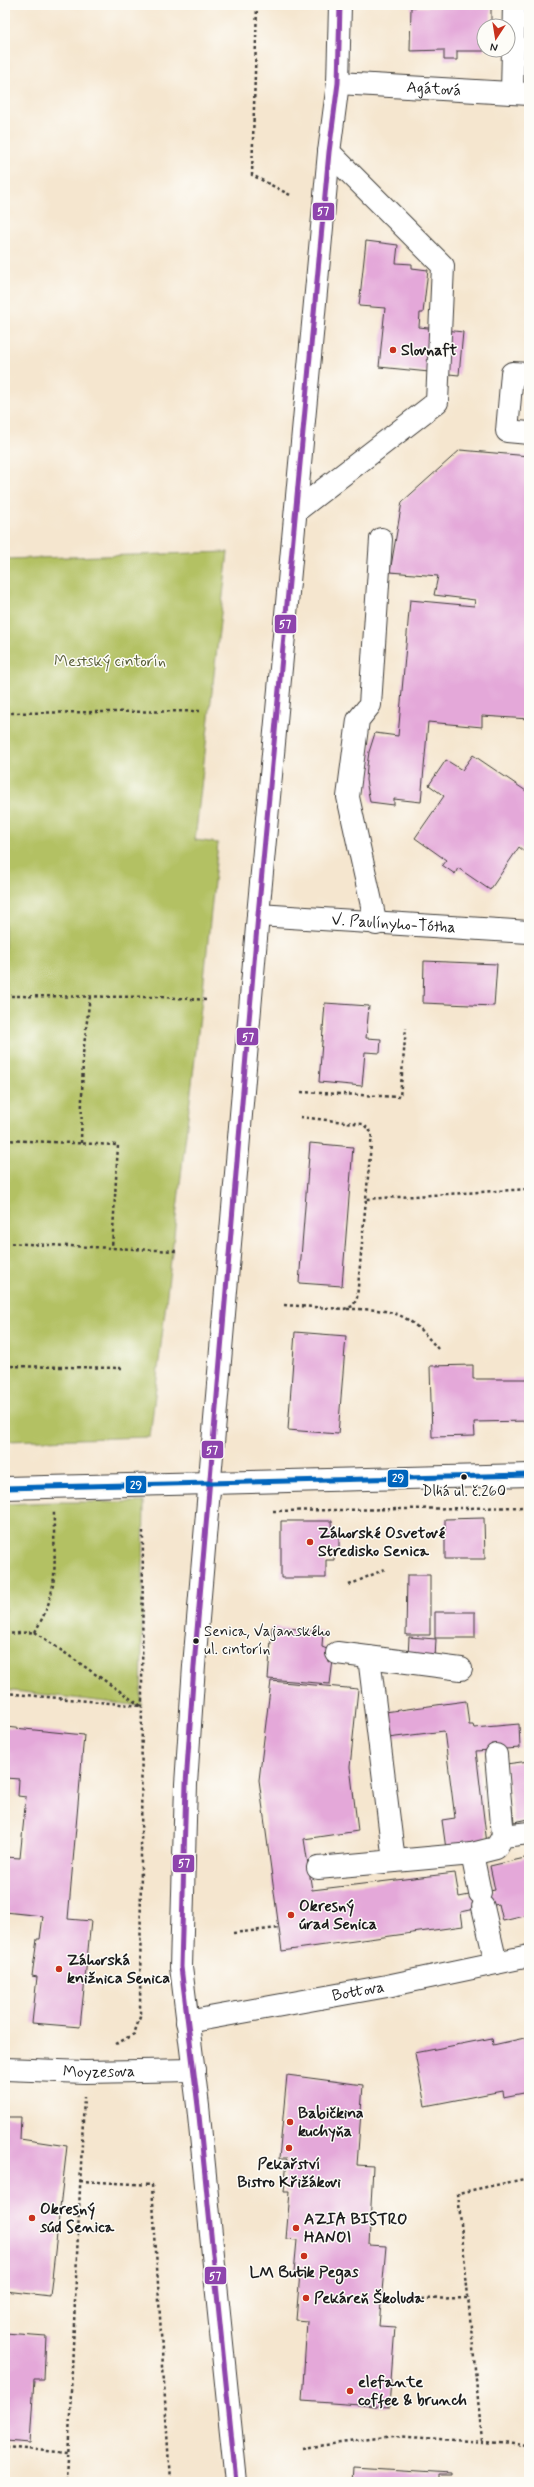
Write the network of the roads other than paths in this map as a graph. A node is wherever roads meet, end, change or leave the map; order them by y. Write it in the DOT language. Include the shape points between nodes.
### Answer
graph roads {
  1 [pos="340,5"];
  2 [pos="514,5"];
  3 [pos="338,83"];
  4 [pos="521,93"];
  5 [pos="329,152"];
  6 [pos="529,374"];
  7 [pos="529,433"];
  8 [pos="296,511"];
  9 [pos="381,539"];
  10 [pos="258,915"];
  11 [pos="376,924"];
  12 [pos="529,932"];
  13 [pos="529,1475"];
  14 [pos="211,1483"];
  15 [pos="5,1488"];
  16 [pos="337,1653"];
  17 [pos="369,1657"];
  18 [pos="461,1669"];
  19 [pos="496,1755"];
  20 [pos="529,1833"];
  21 [pos="503,1836"];
  22 [pos="472,1854"];
  23 [pos="394,1861"];
  24 [pos="318,1868"];
  25 [pos="529,1956"];
  26 [pos="496,1963"];
  27 [pos="187,2022"];
  28 [pos="5,2069"];
  29 [pos="194,2070"];
  30 [pos="236,2482"];
  1 -- 3 [label="main road"];
  2 -- 4 [label="main road"];
  3 -- 4 [label="main road, Agátová"];
  3 -- 5 [label="main road"];
  5 -- 8 [label="main road"];
  5 -- 8 [label="main road" via="443,266 437,402"];
  6 -- 7 [label="main road" via="512,373 507,431"];
  8 -- 10 [label="main road"];
  9 -- 11 [label="main road" via="370,705 358,720 348,797"];
  10 -- 11 [label="main road, V. Paulínyho-Tótha"];
  10 -- 14 [label="main road"];
  11 -- 12 [label="main road, V. Paulínyho-Tótha"];
  13 -- 14 [label="main road"];
  14 -- 15 [label="main road"];
  14 -- 27 [label="main road" via="186,1784 181,1967"];
  16 -- 17 [label="main road"];
  17 -- 18 [label="main road"];
  17 -- 23 [label="main road"];
  19 -- 21 [label="main road"];
  20 -- 21 [label="main road"];
  21 -- 22 [label="main road" via="496,1848"];
  22 -- 23 [label="main road"];
  22 -- 26 [label="main road"];
  23 -- 24 [label="main road"];
  25 -- 26 [label="main road, Bottova"];
  26 -- 27 [label="main road, Bottova"];
  27 -- 29 [label="main road"];
  28 -- 29 [label="main road, Moyzesova" via="85,2072"];
  29 -- 30 [label="main road"];
}
